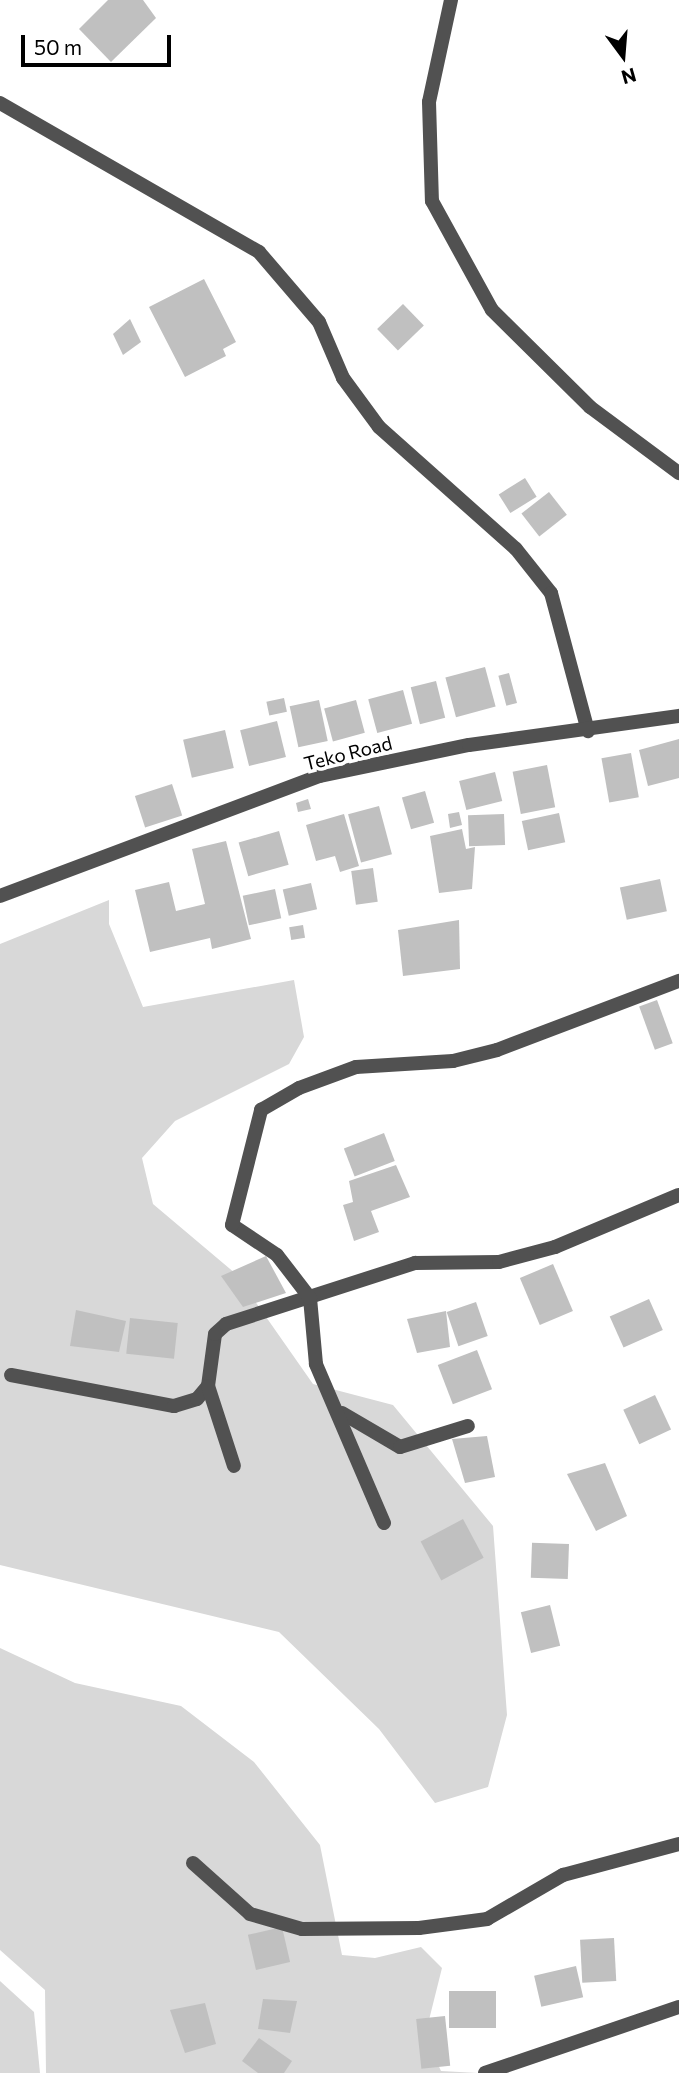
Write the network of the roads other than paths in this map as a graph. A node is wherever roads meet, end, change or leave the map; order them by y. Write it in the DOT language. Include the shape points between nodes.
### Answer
graph roads {
  1 [pos="451,0"];
  2 [pos="0,103"];
  3 [pos="679,473"];
  4 [pos="679,716"];
  5 [pos="588,731"];
  6 [pos="0,896"];
  7 [pos="679,981"];
  8 [pos="679,1195"];
  9 [pos="310,1298"];
  10 [pos="11,1375"];
  11 [pos="208,1386"];
  12 [pos="340,1412"];
  13 [pos="468,1426"];
  14 [pos="234,1466"];
  15 [pos="384,1523"];
  16 [pos="679,1844"];
  17 [pos="193,1863"];
  18 [pos="679,2007"];
  19 [pos="485,2073"];
  1 -- 3 [label="street" via="429,102 432,201 492,310 590,407"];
  2 -- 5 [label="street" via="259,252 318,322 343,378 379,427 516,549 551,593"];
  4 -- 5 [label="street, Teko Road"];
  5 -- 6 [label="street, Teko Road" via="469,745 320,776"];
  7 -- 9 [label="street" via="497,1050 453,1061 356,1067 299,1088 261,1110 232,1225 277,1255"];
  8 -- 9 [label="street" via="555,1247 499,1262 415,1263"];
  9 -- 11 [label="street" via="215,1334"];
  9 -- 12 [label="street" via="316,1364"];
  10 -- 11 [label="street" via="174,1406 197,1399"];
  11 -- 14 [label="street"];
  12 -- 13 [label="street" via="400,1447"];
  12 -- 15 [label="street"];
  16 -- 17 [label="street" via="563,1875 487,1919 419,1928 302,1929 250,1914"];
  18 -- 19 [label="street"];
}
